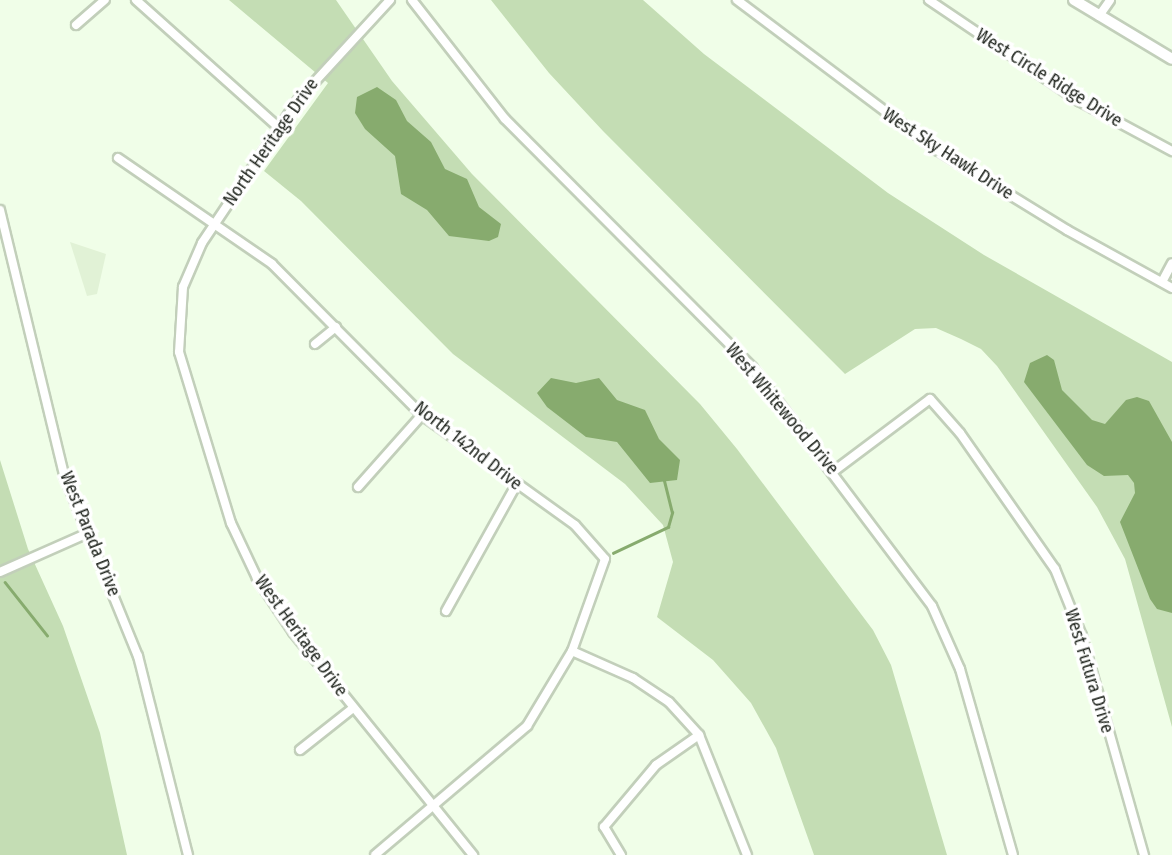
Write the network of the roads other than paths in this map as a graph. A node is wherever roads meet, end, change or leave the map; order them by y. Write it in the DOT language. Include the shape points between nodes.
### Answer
graph roads {
  1 [pos="105,0"];
  2 [pos="136,0"];
  3 [pos="390,0"];
  4 [pos="412,0"];
  5 [pos="737,0"];
  6 [pos="929,0"];
  7 [pos="1074,0"];
  8 [pos="1110,0"];
  9 [pos="1099,16"];
  10 [pos="76,25"];
  11 [pos="1172,59"];
  12 [pos="278,127"];
  13 [pos="1172,151"];
  14 [pos="118,158"];
  15 [pos="0,210"];
  16 [pos="213,225"];
  17 [pos="1172,263"];
  18 [pos="1162,282"];
  19 [pos="1172,288"];
  20 [pos="336,327"];
  21 [pos="315,344"];
  22 [pos="422,415"];
  23 [pos="834,471"];
  24 [pos="516,485"];
  25 [pos="358,487"];
  26 [pos="88,533"];
  27 [pos="0,572"];
  28 [pos="446,611"];
  29 [pos="572,651"];
  30 [pos="353,708"];
  31 [pos="699,735"];
  32 [pos="300,750"];
  33 [pos="433,809"];
  34 [pos="188,855"];
  35 [pos="375,855"];
  36 [pos="473,855"];
  37 [pos="621,855"];
  38 [pos="747,855"];
  39 [pos="1013,855"];
  40 [pos="1144,855"];
  1 -- 10 [label="street"];
  2 -- 12 [label="street"];
  3 -- 12 [label="street, North Heritage Drive" via="327,65"];
  4 -- 23 [label="street, West Whitewood Drive" via="505,119 752,367"];
  5 -- 18 [label="street, West Sky Hawk Drive" via="937,150"];
  6 -- 13 [label="street, West Circle Ridge Drive" via="1079,101"];
  7 -- 9 [label="street"];
  8 -- 9 [label="street"];
  9 -- 11 [label="street"];
  12 -- 16 [label="street, North Heritage Drive"];
  14 -- 16 [label="street, North 142nd Drive"];
  15 -- 26 [label="street, West Parada Drive" via="64,475"];
  16 -- 20 [label="street, North 142nd Drive" via="272,264"];
  16 -- 30 [label="street, West Heritage Drive" via="183,287 178,333 183,369 243,552 274,606"];
  17 -- 18 [label="street"];
  18 -- 19 [label="street, West Sky Hawk Drive"];
  20 -- 21 [label="street"];
  20 -- 22 [label="street, North 142nd Drive"];
  22 -- 24 [label="street, North 142nd Drive"];
  22 -- 25 [label="street"];
  23 -- 39 [label="street, West Whitewood Drive" via="932,606 947,636"];
  23 -- 40 [label="street, West Futura Drive" via="930,399 1007,496 1055,569 1082,636"];
  24 -- 28 [label="street"];
  24 -- 29 [label="street, North 142nd Drive" via="575,525 605,559"];
  26 -- 27 [label="street"];
  26 -- 34 [label="street, West Parada Drive" via="138,656"];
  29 -- 31 [label="street" via="633,677 669,702"];
  29 -- 33 [label="street" via="527,726"];
  30 -- 32 [label="street"];
  30 -- 33 [label="street, West Heritage Drive"];
  31 -- 37 [label="street" via="656,765 604,827"];
  31 -- 38 [label="street"];
  33 -- 35 [label="street"];
  33 -- 36 [label="street, West Heritage Drive"];
}
